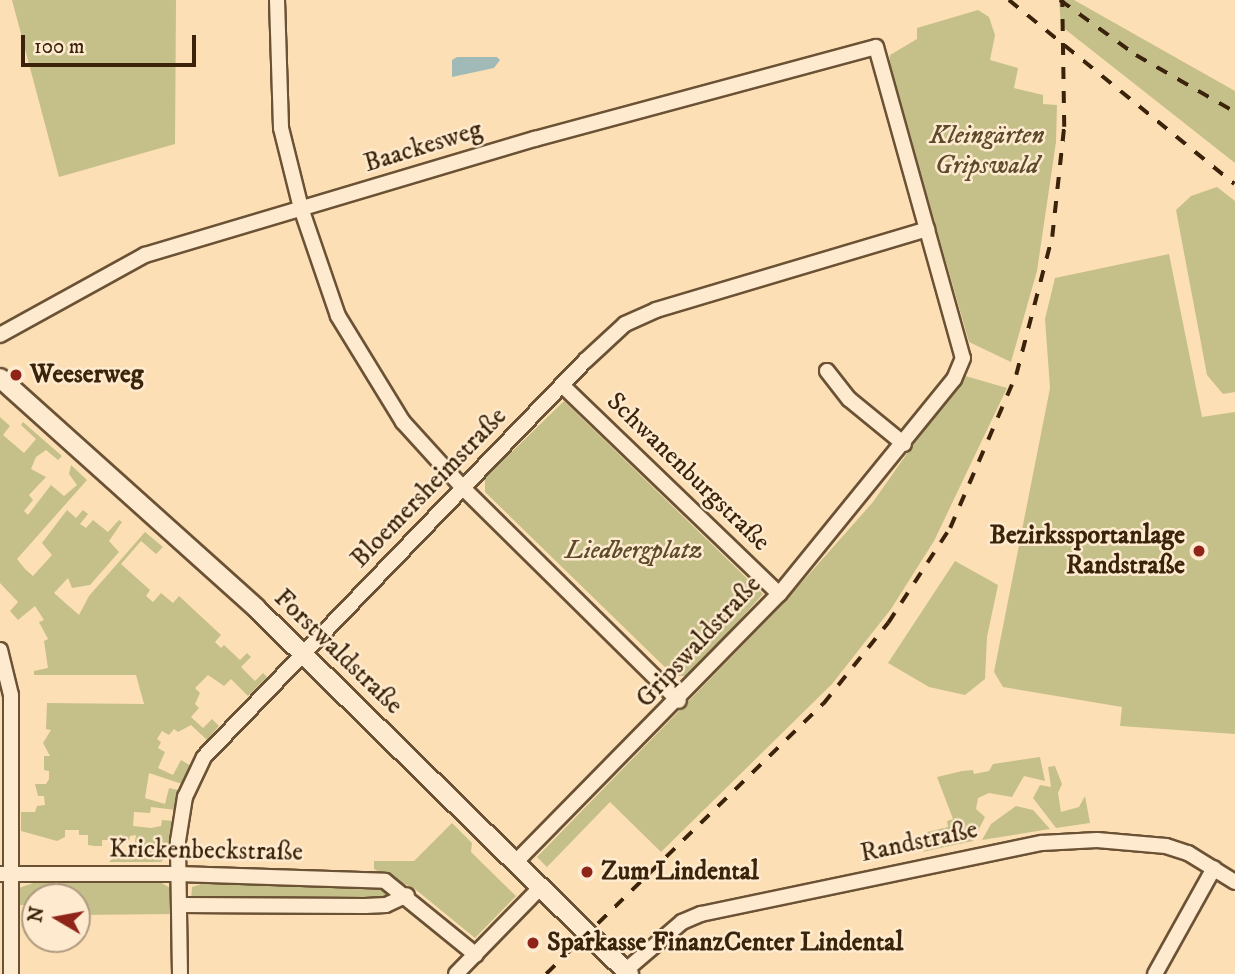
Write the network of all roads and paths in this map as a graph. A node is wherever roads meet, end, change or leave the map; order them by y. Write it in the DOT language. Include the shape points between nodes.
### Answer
graph roads {
  1 [pos="277,0"];
  2 [pos="876,47"];
  3 [pos="301,208"];
  4 [pos="927,229"];
  5 [pos="0,335"];
  6 [pos="827,371"];
  7 [pos="0,378"];
  8 [pos="562,386"];
  9 [pos="904,444"];
  10 [pos="463,488"];
  11 [pos="779,594"];
  12 [pos="0,650"];
  13 [pos="302,654"];
  14 [pos="679,701"];
  15 [pos="516,862"];
  16 [pos="1214,867"];
  17 [pos="5,874"];
  18 [pos="178,874"];
  19 [pos="1235,882"];
  20 [pos="541,887"];
  21 [pos="407,895"];
  22 [pos="180,905"];
  23 [pos="476,955"];
  24 [pos="628,972"];
  25 [pos="11,974"];
  26 [pos="180,974"];
  27 [pos="456,974"];
  28 [pos="1155,974"];
  1 -- 3 [label="street" via="281,128"];
  2 -- 3 [label="street, Baackesweg"];
  2 -- 4 [label="street, Gripswaldstraße"];
  3 -- 5 [label="street, Baackesweg" via="145,255"];
  3 -- 10 [label="street" via="338,316 403,422"];
  4 -- 8 [label="street, Bloemersheimstraße" via="656,310 625,324"];
  4 -- 9 [label="street, Gripswaldstraße" via="963,358 954,379"];
  6 -- 9 [label="street" via="849,399"];
  7 -- 13 [label="street, Forstwaldstraße"];
  8 -- 10 [label="street, Bloemersheimstraße"];
  8 -- 11 [label="street, Schwanenburgstraße"];
  9 -- 11 [label="street, Gripswaldstraße"];
  10 -- 13 [label="street, Bloemersheimstraße"];
  10 -- 14 [label="street"];
  11 -- 14 [label="street, Gripswaldstraße"];
  12 -- 17 [label="street" via="11,695"];
  13 -- 15 [label="street, Forstwaldstraße"];
  13 -- 18 [label="street, Bloemersheimstraße" via="204,757 185,797"];
  14 -- 15 [label="street, Gripswaldstraße"];
  15 -- 20 [label="street, Forstwaldstraße"];
  16 -- 19 [label="street, Randstraße"];
  16 -- 24 [label="street, Randstraße" via="1166,846 1126,841 1078,840 1007,848 701,914 682,922"];
  16 -- 28 [label="street"];
  17 -- 18 [label="street, Krickenbeckstraße"];
  17 -- 25 [label="street"];
  18 -- 21 [label="street, Krickenbeckstraße" via="358,877 386,881"];
  18 -- 22 [label="street, Bloemersheimstraße"];
  20 -- 23 [label="street"];
  20 -- 24 [label="street, Forstwaldstraße"];
  21 -- 22 [label="street, Krickenbeckstraße" via="386,905 365,906"];
  21 -- 23 [label="street, Krickenbeckstraße"];
  22 -- 26 [label="street, Bloemersheimstraße"];
  23 -- 27 [label="street"];
}
